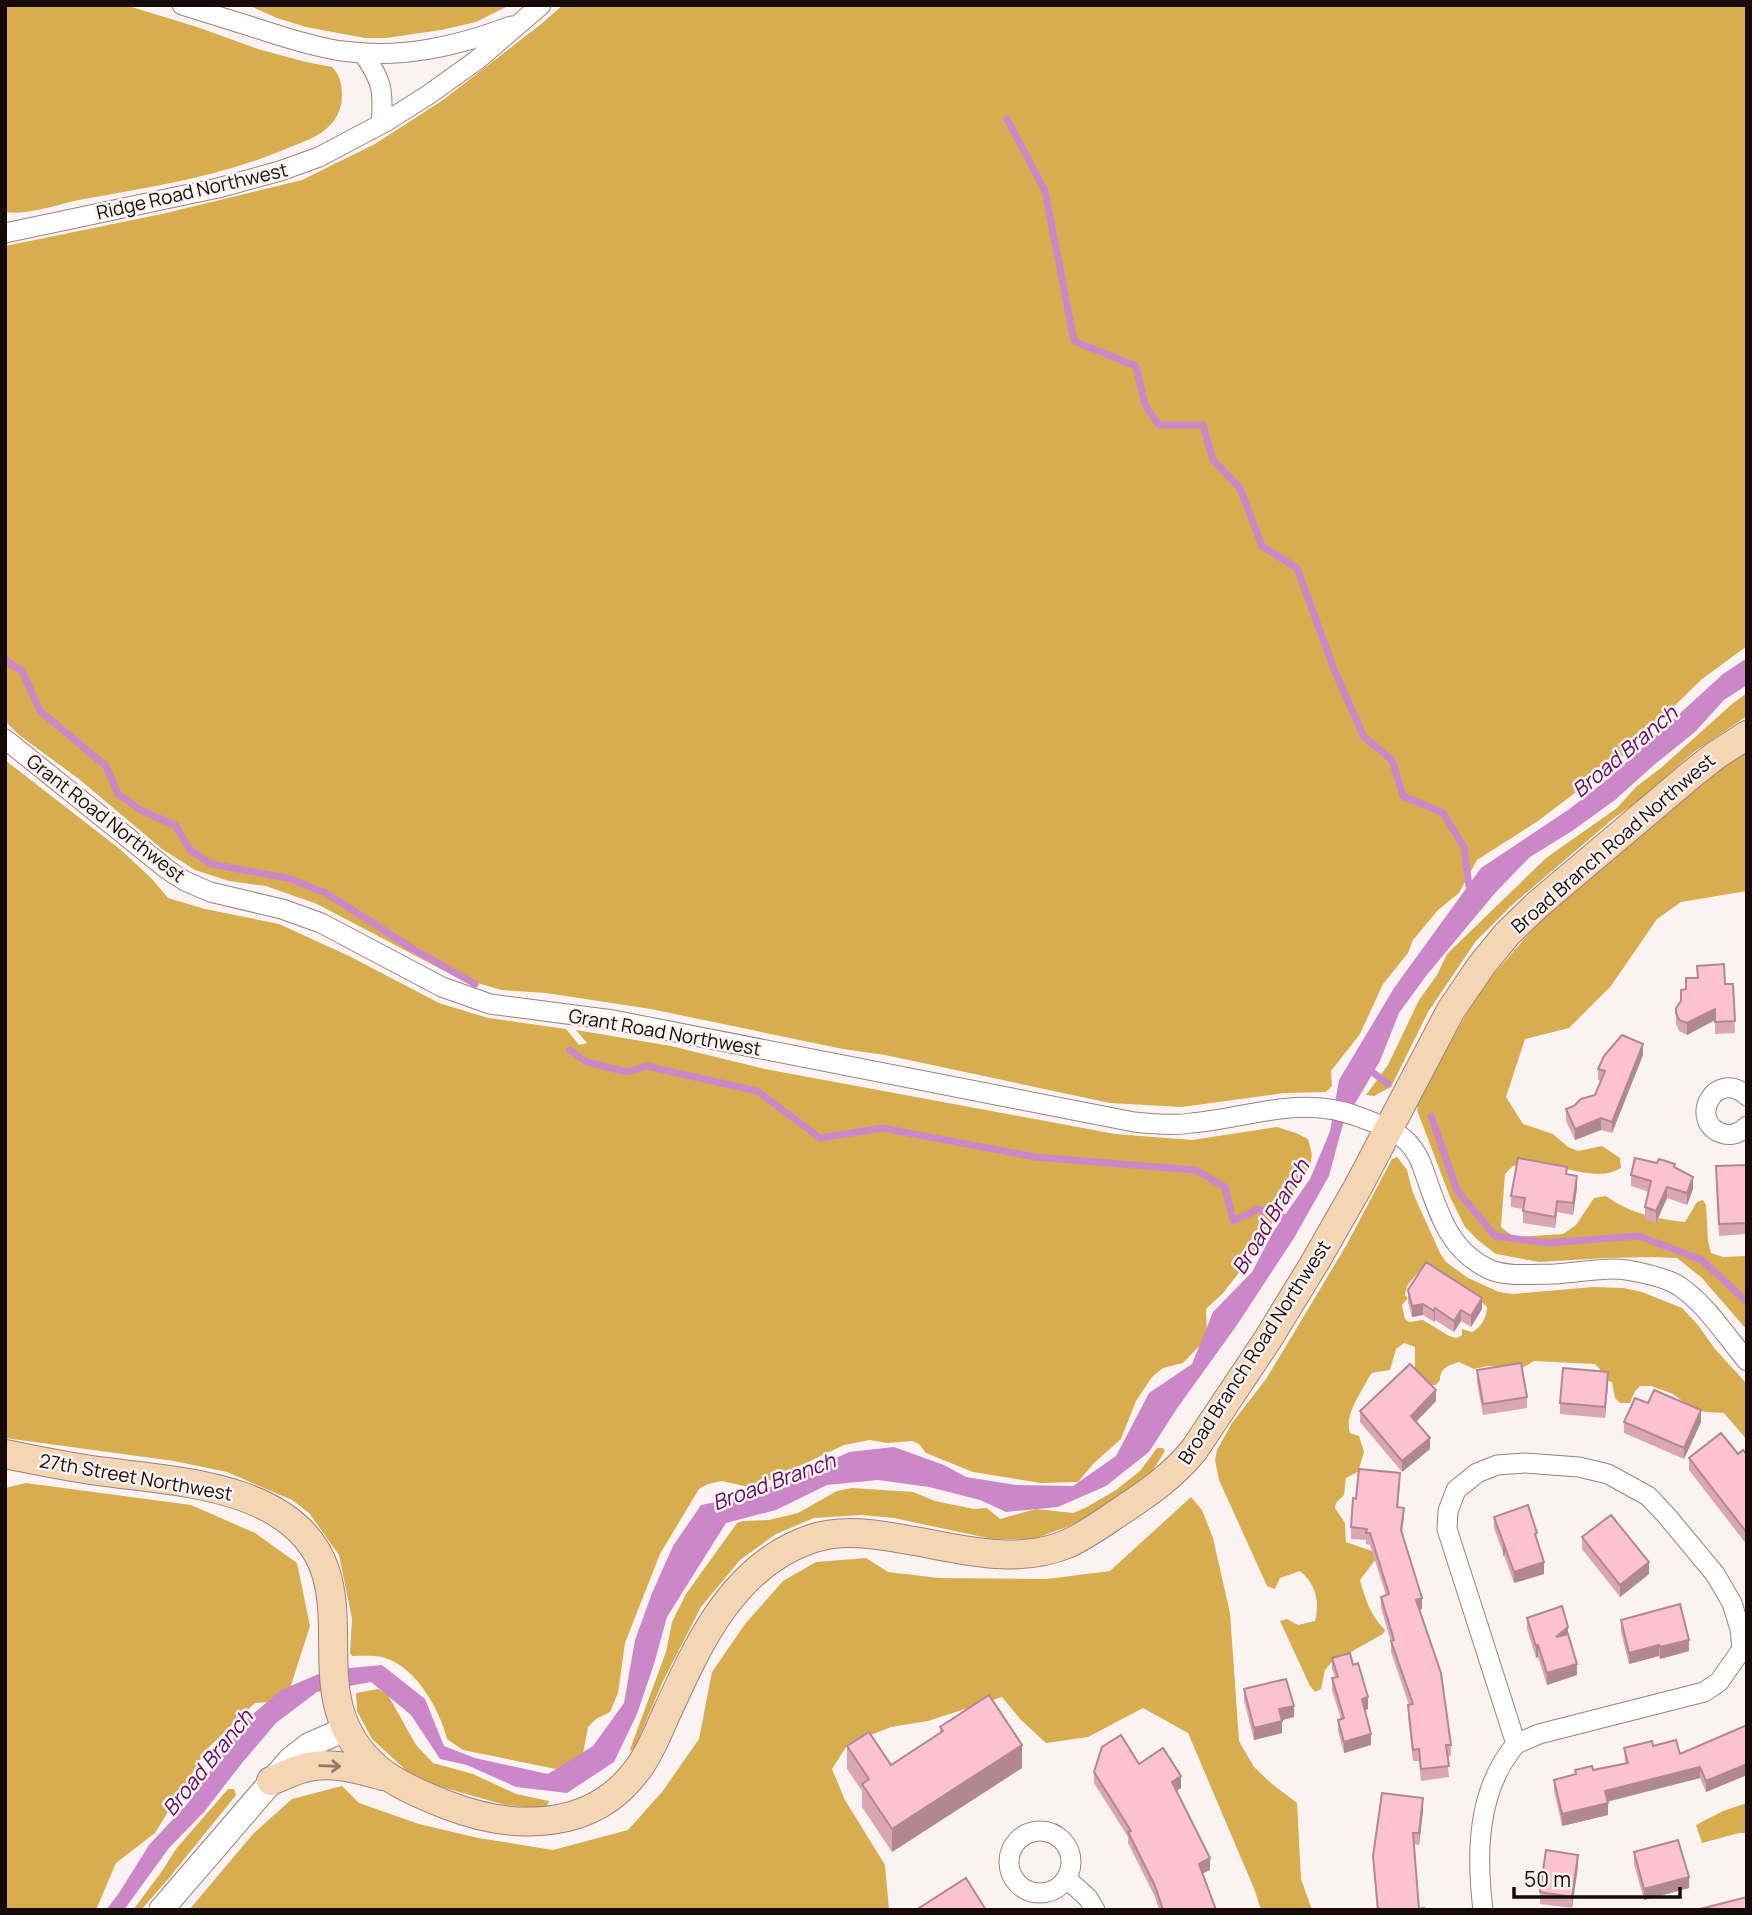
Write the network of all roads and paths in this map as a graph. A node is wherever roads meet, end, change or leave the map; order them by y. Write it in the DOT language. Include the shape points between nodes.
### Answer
graph roads {
  1 [pos="182,5"];
  2 [pos="541,5"];
  3 [pos="522,22"];
  4 [pos="363,53"];
  5 [pos="381,124"];
  6 [pos="5,233"];
  7 [pos="1747,735"];
  8 [pos="5,739"];
  9 [pos="1747,1096"];
  10 [pos="1747,1126"];
  11 [pos="1389,1128"];
  12 [pos="1747,1361"];
  13 [pos="5,1454"];
  14 [pos="346,1729"];
  15 [pos="1516,1744"];
  16 [pos="390,1778"];
  17 [pos="271,1781"];
  18 [pos="1067,1879"];
  19 [pos="162,1910"];
  20 [pos="1095,1910"];
  21 [pos="1483,1910"];
  1 -- 4 [label="street" via="304,43"];
  2 -- 3 [label="street, Ridge Road Northwest"];
  3 -- 4 [label="street" via="433,50"];
  3 -- 5 [label="street, Ridge Road Northwest" via="459,74"];
  4 -- 5 [label="street" via="382,90"];
  5 -- 6 [label="street, Ridge Road Northwest" via="319,156 261,177"];
  7 -- 11 [label="main road, Broad Branch Road Northwest" via="1692,774 1507,934 1451,1010"];
  8 -- 11 [label="street, Grant Road Northwest" via="185,881 308,918 476,1000 625,1022 1134,1122 1190,1124 1289,1108 1326,1108"];
  9 -- 10 [label="street" via="1734,1088 1720,1090 1709,1099 1706,1114 1720,1132 1735,1134"];
  11 -- 12 [label="street, Grant Road Northwest" via="1416,1151 1443,1224 1472,1260 1494,1272 1525,1275 1614,1269 1678,1284"];
  11 -- 16 [label="main road, Broad Branch Road Northwest" via="1292,1301 1194,1450 1163,1482 1088,1532 1054,1549 1024,1555 852,1533 817,1537 785,1551 752,1575 708,1629 633,1776 608,1798 581,1812 537,1822 496,1819 446,1805"];
  13 -- 14 [label="main road, 27th Street Northwest" via="220,1489 254,1501 293,1524 315,1548 324,1568 332,1603 338,1709"];
  14 -- 16 [label="main road, Broad Branch Road Northwest" via="365,1759"];
  14 -- 17 [label="street" via="309,1745"];
  15 -- 15 [label="street" via="1447,1529 1448,1511 1456,1490 1477,1473 1497,1465 1579,1467 1608,1474 1648,1496 1715,1574 1732,1603 1742,1649 1718,1682 1704,1692 1539,1734"];
  15 -- 21 [label="street" via="1493,1783 1482,1821 1478,1860"];
  17 -- 16 [label="main road, one-way" via="302,1768 322,1766"];
  17 -- 19 [label="street"];
  18 -- 20 [label="street"];
}
